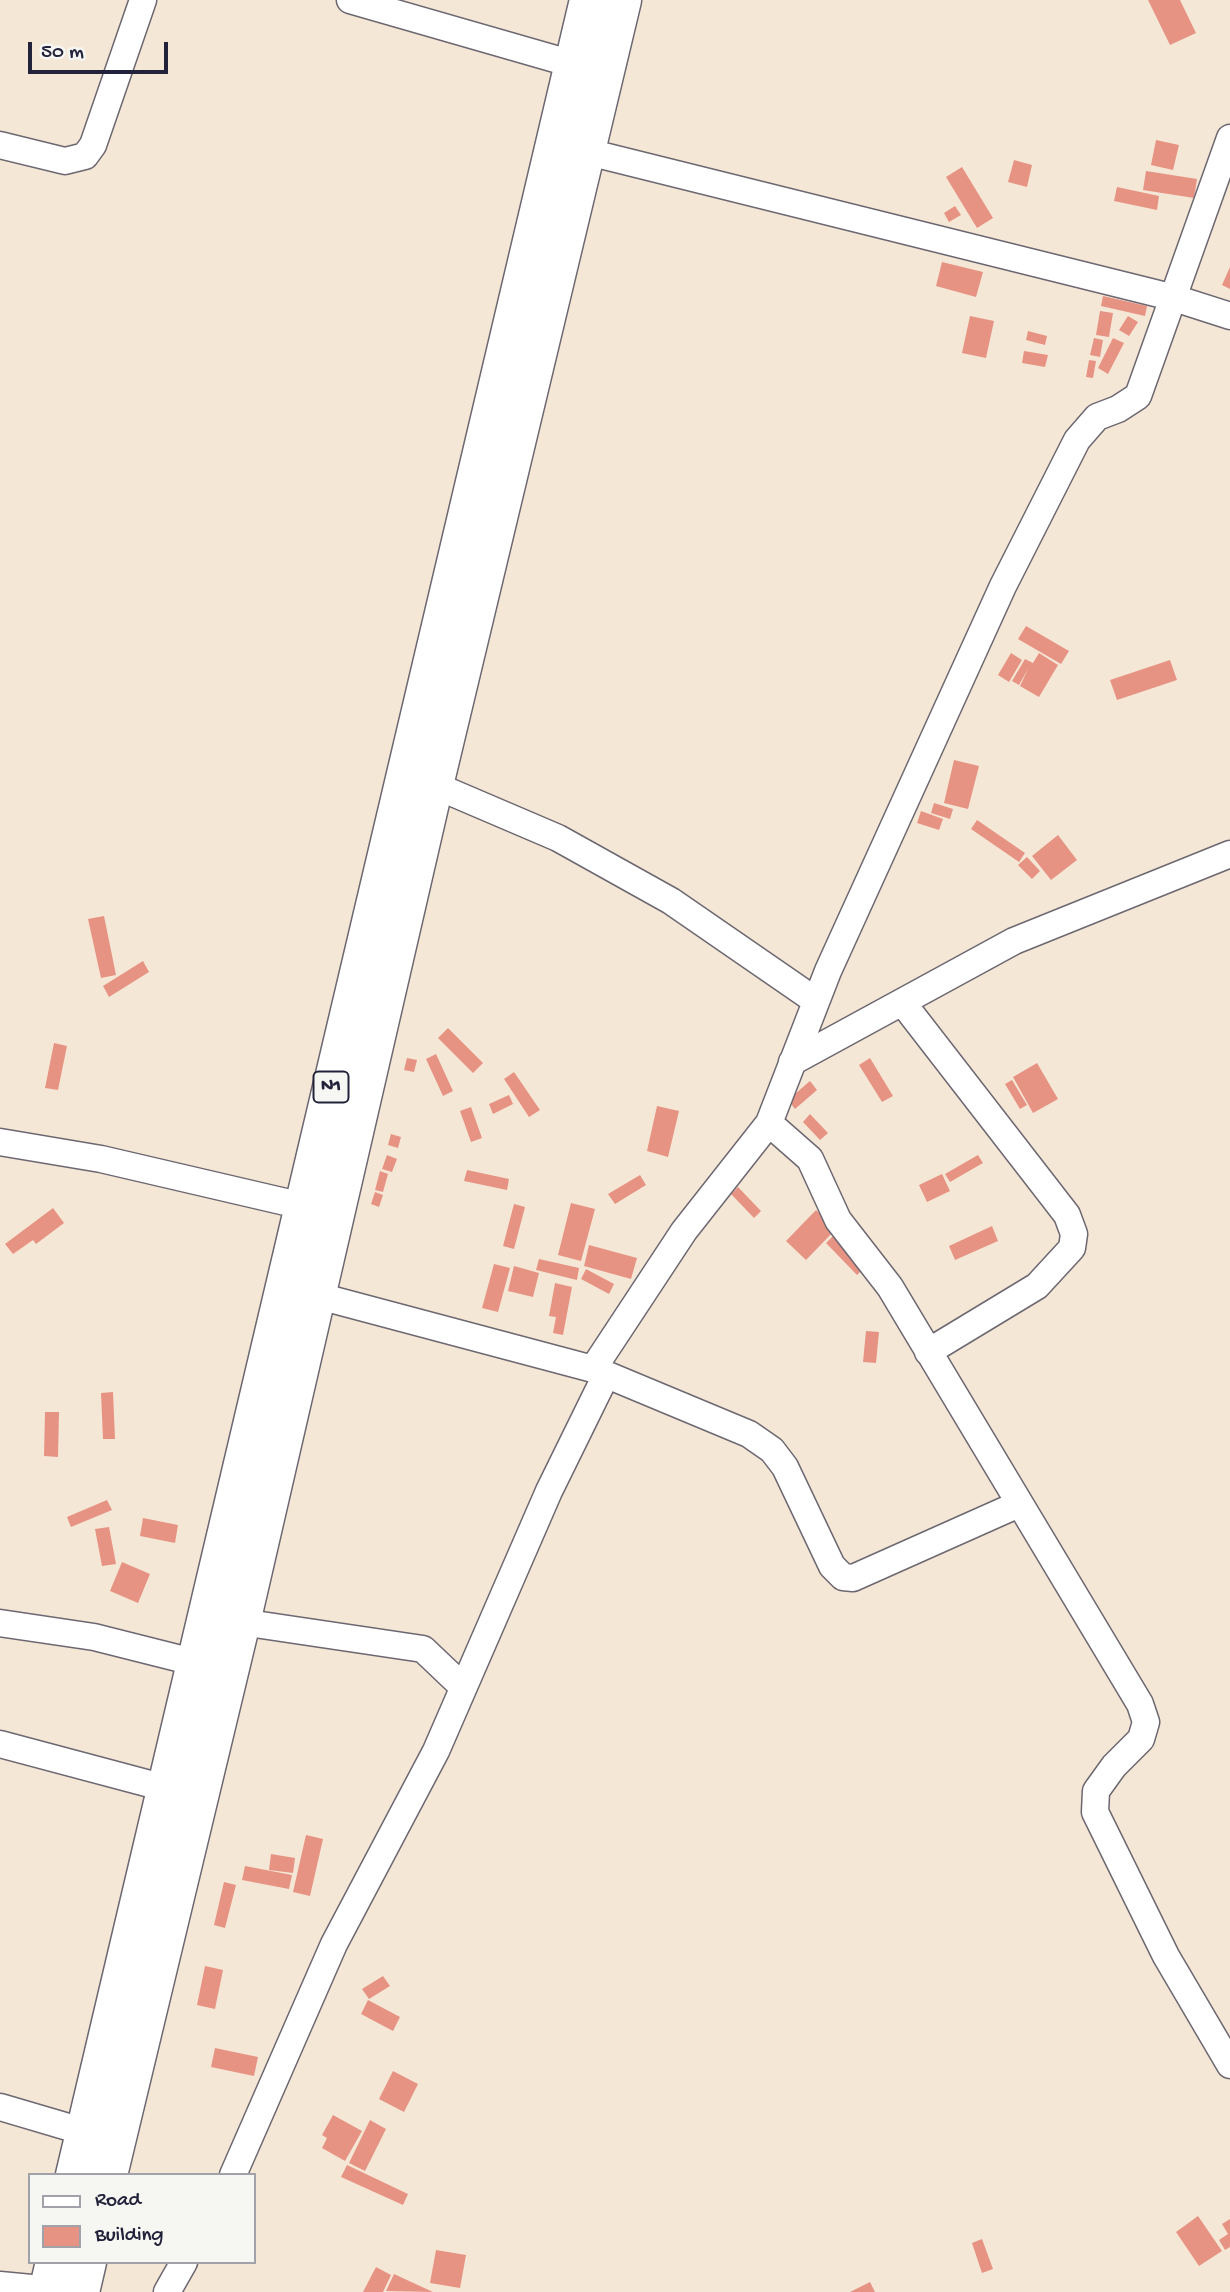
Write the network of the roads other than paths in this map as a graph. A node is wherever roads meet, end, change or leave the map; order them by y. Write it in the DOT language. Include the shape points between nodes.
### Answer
graph roads {
  1 [pos="143,0"];
  2 [pos="350,0"];
  3 [pos="589,0"];
  4 [pos="622,0"];
  5 [pos="392,5"];
  6 [pos="589,69"];
  7 [pos="1230,138"];
  8 [pos="0,145"];
  9 [pos="588,152"];
  10 [pos="1171,297"];
  11 [pos="1230,316"];
  12 [pos="434,785"];
  13 [pos="1230,854"];
  14 [pos="816,1001"];
  15 [pos="902,1002"];
  16 [pos="792,1062"];
  17 [pos="769,1123"];
  18 [pos="0,1142"];
  19 [pos="319,1210"];
  20 [pos="315,1295"];
  21 [pos="928,1352"];
  22 [pos="600,1372"];
  23 [pos="1019,1504"];
  24 [pos="241,1622"];
  25 [pos="0,1623"];
  26 [pos="211,1667"];
  27 [pos="463,1688"];
  28 [pos="0,1744"];
  29 [pos="165,1788"];
  30 [pos="1230,2065"];
  31 [pos="0,2107"];
  32 [pos="85,2132"];
  33 [pos="75,2173"];
  34 [pos="108,2173"];
  35 [pos="234,2173"];
  36 [pos="85,2264"];
  37 [pos="183,2264"];
  38 [pos="0,2285"];
  39 [pos="60,2285"];
  40 [pos="167,2292"];
  1 -- 8 [label="street" via="93,145 85,156 65,161"];
  2 -- 5 [label="street"];
  3 -- 6 [label="highway, N1"];
  4 -- 6 [label="highway, N1"];
  5 -- 6 [label="street"];
  6 -- 9 [label="highway, N1"];
  6 -- 19 [label="highway, N1"];
  7 -- 10 [label="street"];
  9 -- 10 [label="street"];
  9 -- 12 [label="highway, N1"];
  10 -- 11 [label="street"];
  10 -- 14 [label="street" via="1138,396 1097,417 1077,440 1009,575"];
  12 -- 14 [label="street" via="558,838 671,901"];
  12 -- 19 [label="highway, N1"];
  13 -- 15 [label="street" via="1014,941"];
  14 -- 16 [label="street"];
  15 -- 16 [label="street"];
  15 -- 21 [label="street" via="1067,1215 1074,1234 1072,1248 1037,1286"];
  16 -- 17 [label="street"];
  17 -- 21 [label="street" via="810,1159 838,1220 890,1287"];
  17 -- 22 [label="street" via="684,1231"];
  18 -- 19 [label="street" via="101,1159"];
  19 -- 20 [label="highway, N1"];
  19 -- 26 [label="highway, N1"];
  20 -- 22 [label="street"];
  20 -- 24 [label="highway, N1"];
  21 -- 23 [label="street"];
  22 -- 23 [label="street" via="749,1434 772,1450 785,1467 832,1566 843,1577 853,1578"];
  22 -- 27 [label="street"];
  23 -- 30 [label="street" via="1140,1704 1146,1722 1141,1739 1096,1791 1095,1812 1166,1956"];
  24 -- 26 [label="highway, N1"];
  24 -- 27 [label="street" via="423,1649"];
  25 -- 26 [label="street" via="93,1637"];
  26 -- 29 [label="highway, N1"];
  26 -- 34 [label="highway, N1"];
  27 -- 35 [label="street" via="436,1751 334,1944"];
  28 -- 29 [label="street"];
  29 -- 32 [label="highway, N1"];
  31 -- 32 [label="street"];
  32 -- 33 [label="highway, N1"];
  36 -- 39 [label="highway"];
  37 -- 40 [label="street"];
  38 -- 39 [label="street"];
}
